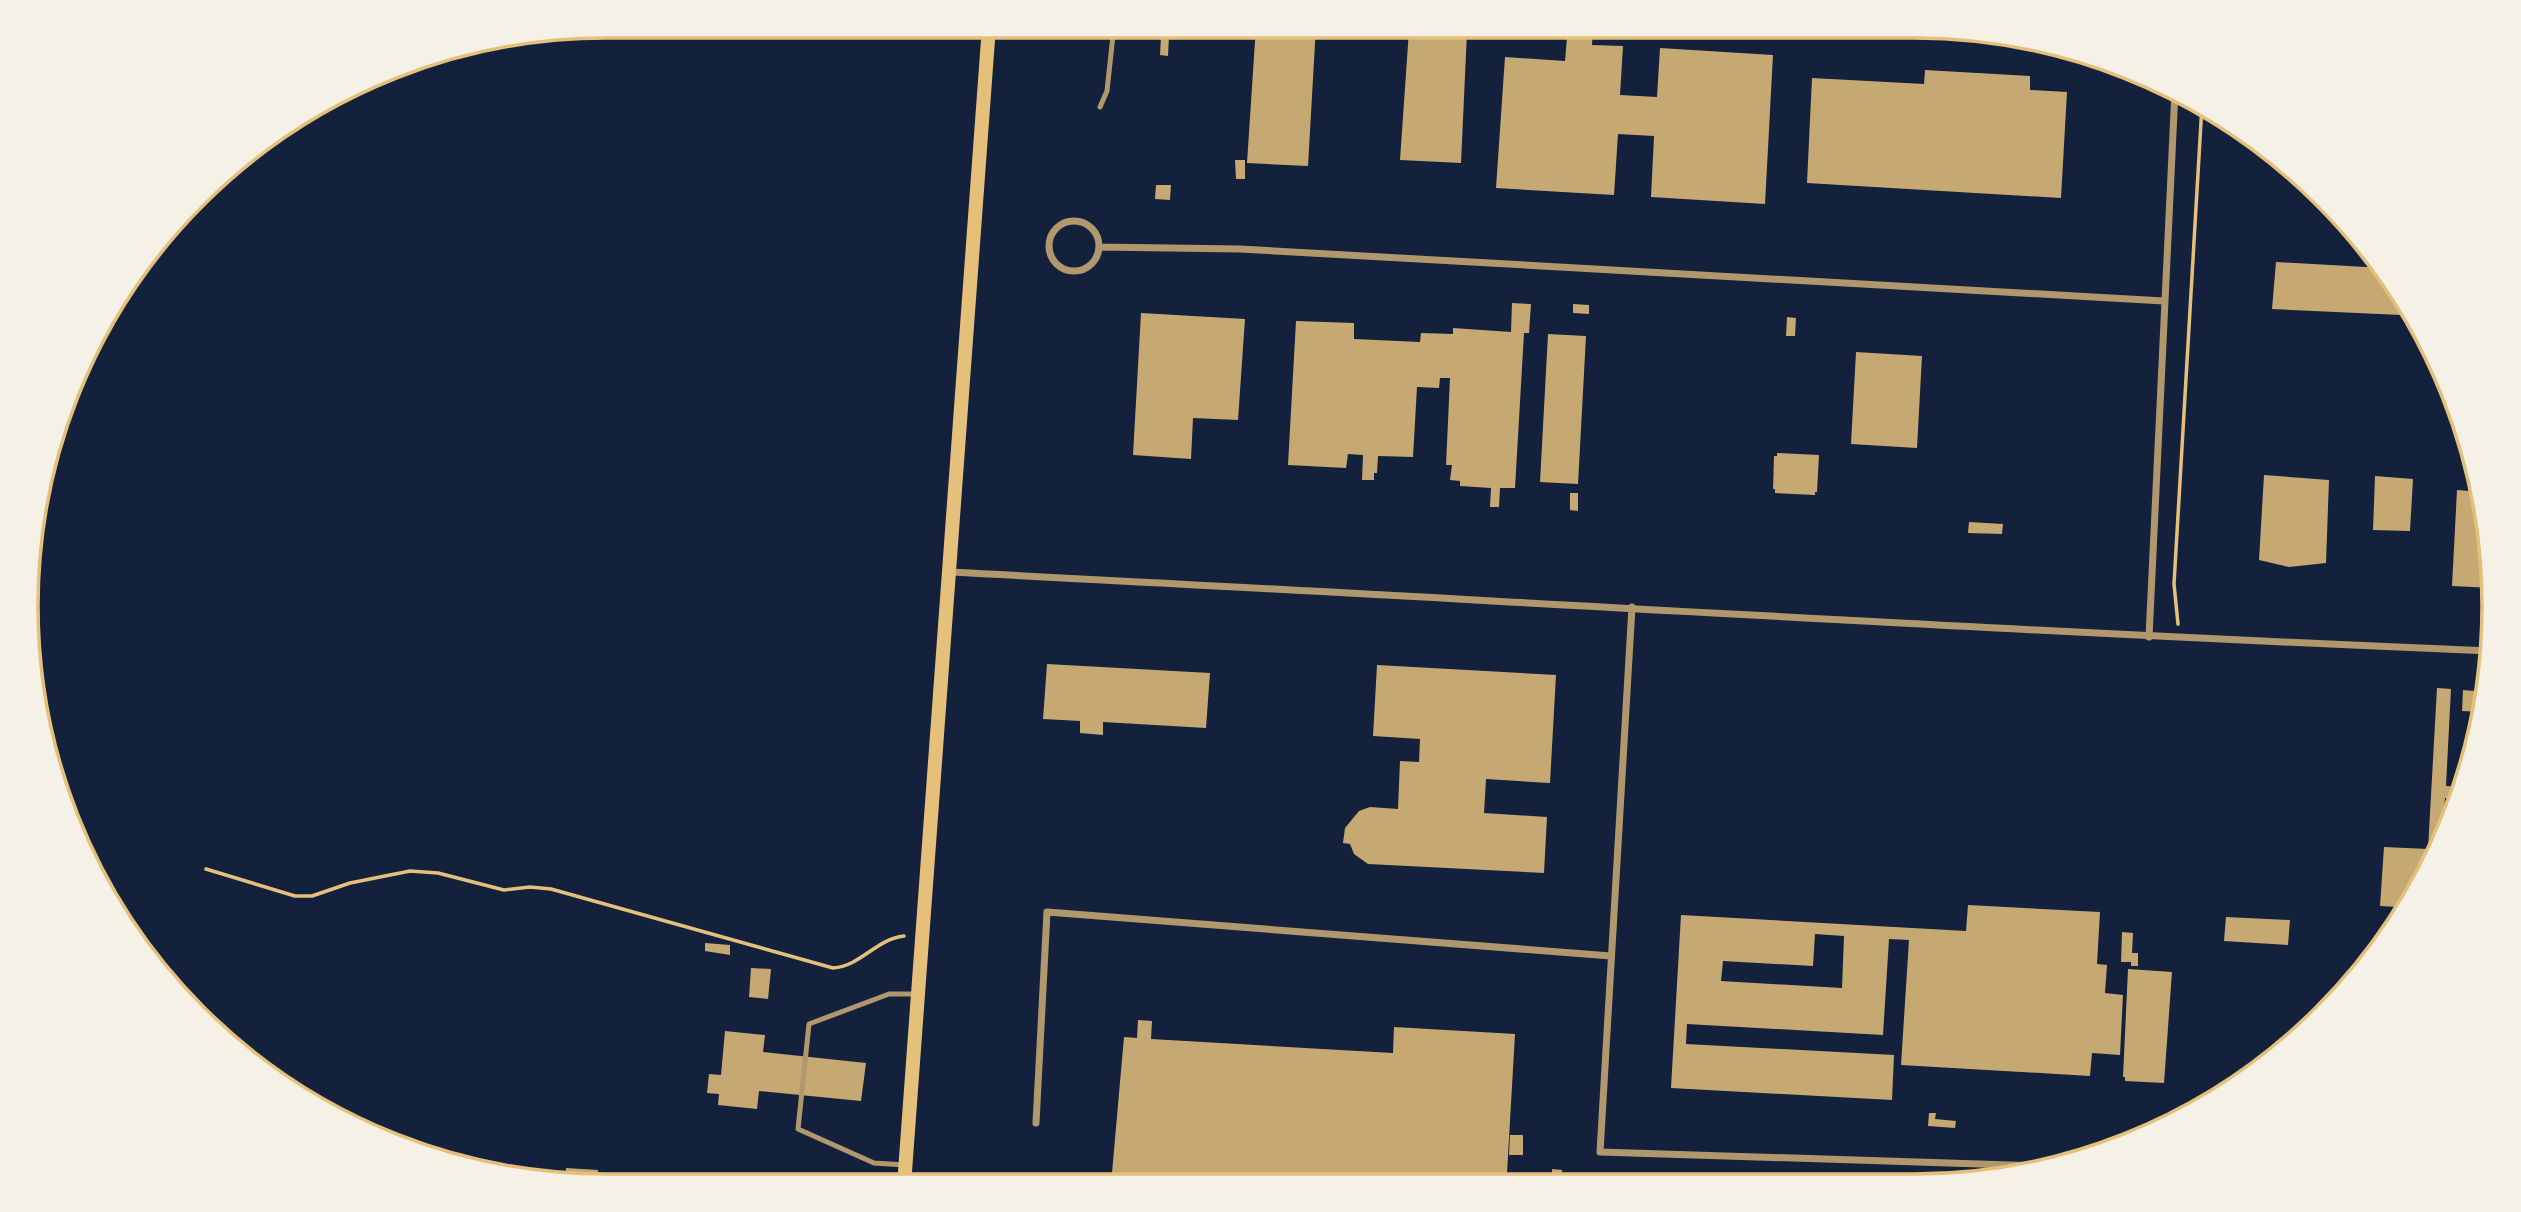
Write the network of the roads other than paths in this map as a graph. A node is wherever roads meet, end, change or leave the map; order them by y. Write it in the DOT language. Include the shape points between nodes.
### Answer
graph roads {
  1 [pos="988,38"];
  2 [pos="1113,38"];
  3 [pos="2174,102"];
  4 [pos="1100,107"];
  5 [pos="1099,247"];
  6 [pos="2164,301"];
  7 [pos="950,572"];
  8 [pos="1632,607"];
  9 [pos="2149,637"];
  10 [pos="2480,651"];
  11 [pos="1612,956"];
  12 [pos="919,994"];
  13 [pos="1036,1122"];
  14 [pos="905,1165"];
  15 [pos="2014,1165"];
  16 [pos="905,1174"];
  1 -- 7 [label="main road"];
  2 -- 4 [label="lane" via="1107,91"];
  3 -- 6 [label="street"];
  5 -- 5 [label="street" via="1094,230 1075,220 1055,228 1048,245 1052,260 1071,271 1091,264"];
  5 -- 6 [label="street" via="1240,249"];
  6 -- 9 [label="street"];
  7 -- 8 [label="street"];
  7 -- 12 [label="main road"];
  8 -- 9 [label="street"];
  8 -- 11 [label="street"];
  9 -- 10 [label="street"];
  11 -- 13 [label="street" via="1047,912"];
  11 -- 15 [label="street" via="1600,1152"];
  12 -- 14 [label="main road"];
  12 -- 14 [label="lane" via="889,994 809,1024 798,1129 874,1163"];
  14 -- 16 [label="main road"];
}
